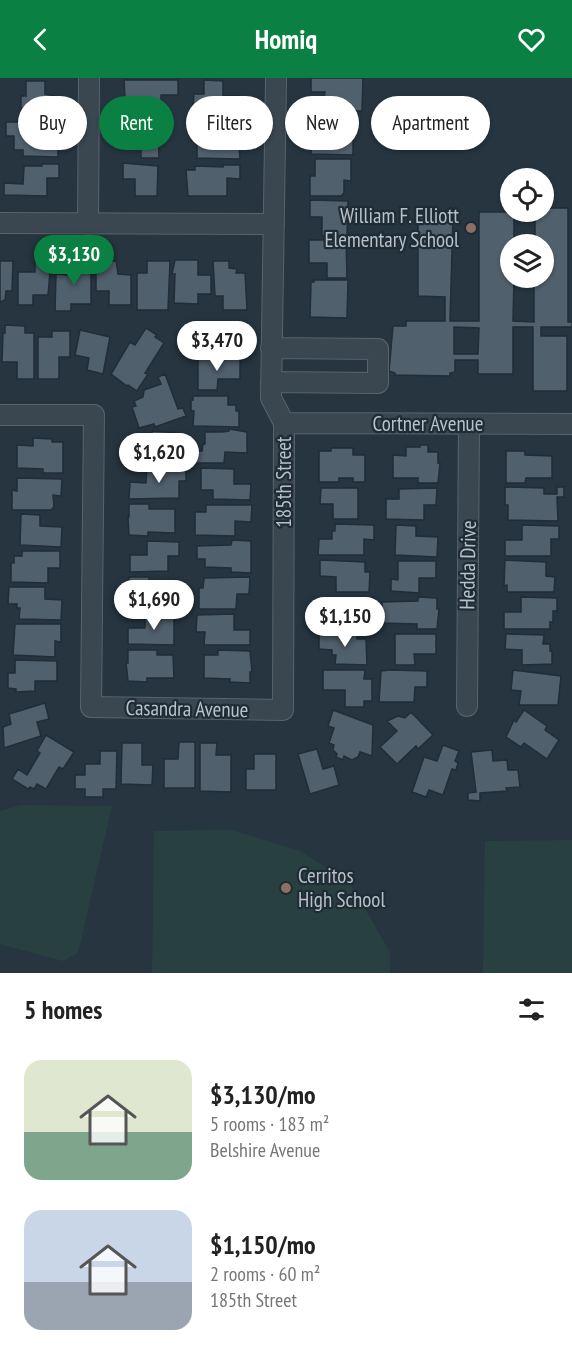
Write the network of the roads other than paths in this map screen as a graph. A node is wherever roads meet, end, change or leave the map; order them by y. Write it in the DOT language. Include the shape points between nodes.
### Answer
graph roads {
  1 [pos="89,78"];
  2 [pos="276,78"];
  3 [pos="0,223"];
  4 [pos="88,224"];
  5 [pos="274,224"];
  6 [pos="271,348"];
  7 [pos="271,382"];
  8 [pos="0,415"];
  9 [pos="284,423"];
  10 [pos="469,424"];
  11 [pos="572,424"];
  12 [pos="466,706"];
  13 [pos="283,710"];
  1 -- 4 [label="street"];
  2 -- 5 [label="street, 185th Street"];
  3 -- 4 [label="street"];
  4 -- 5 [label="street"];
  5 -- 6 [label="street, 185th Street"];
  6 -- 7 [label="street, 185th Street"];
  6 -- 7 [label="street" via="378,349 378,383"];
  7 -- 9 [label="street, 185th Street" via="271,398"];
  8 -- 13 [label="street, Casandra Avenue" via="94,416 91,707"];
  9 -- 10 [label="street, Cortner Avenue"];
  9 -- 13 [label="street, 185th Street"];
  10 -- 11 [label="street, Cortner Avenue"];
  10 -- 12 [label="street, Hedda Drive"];
}
